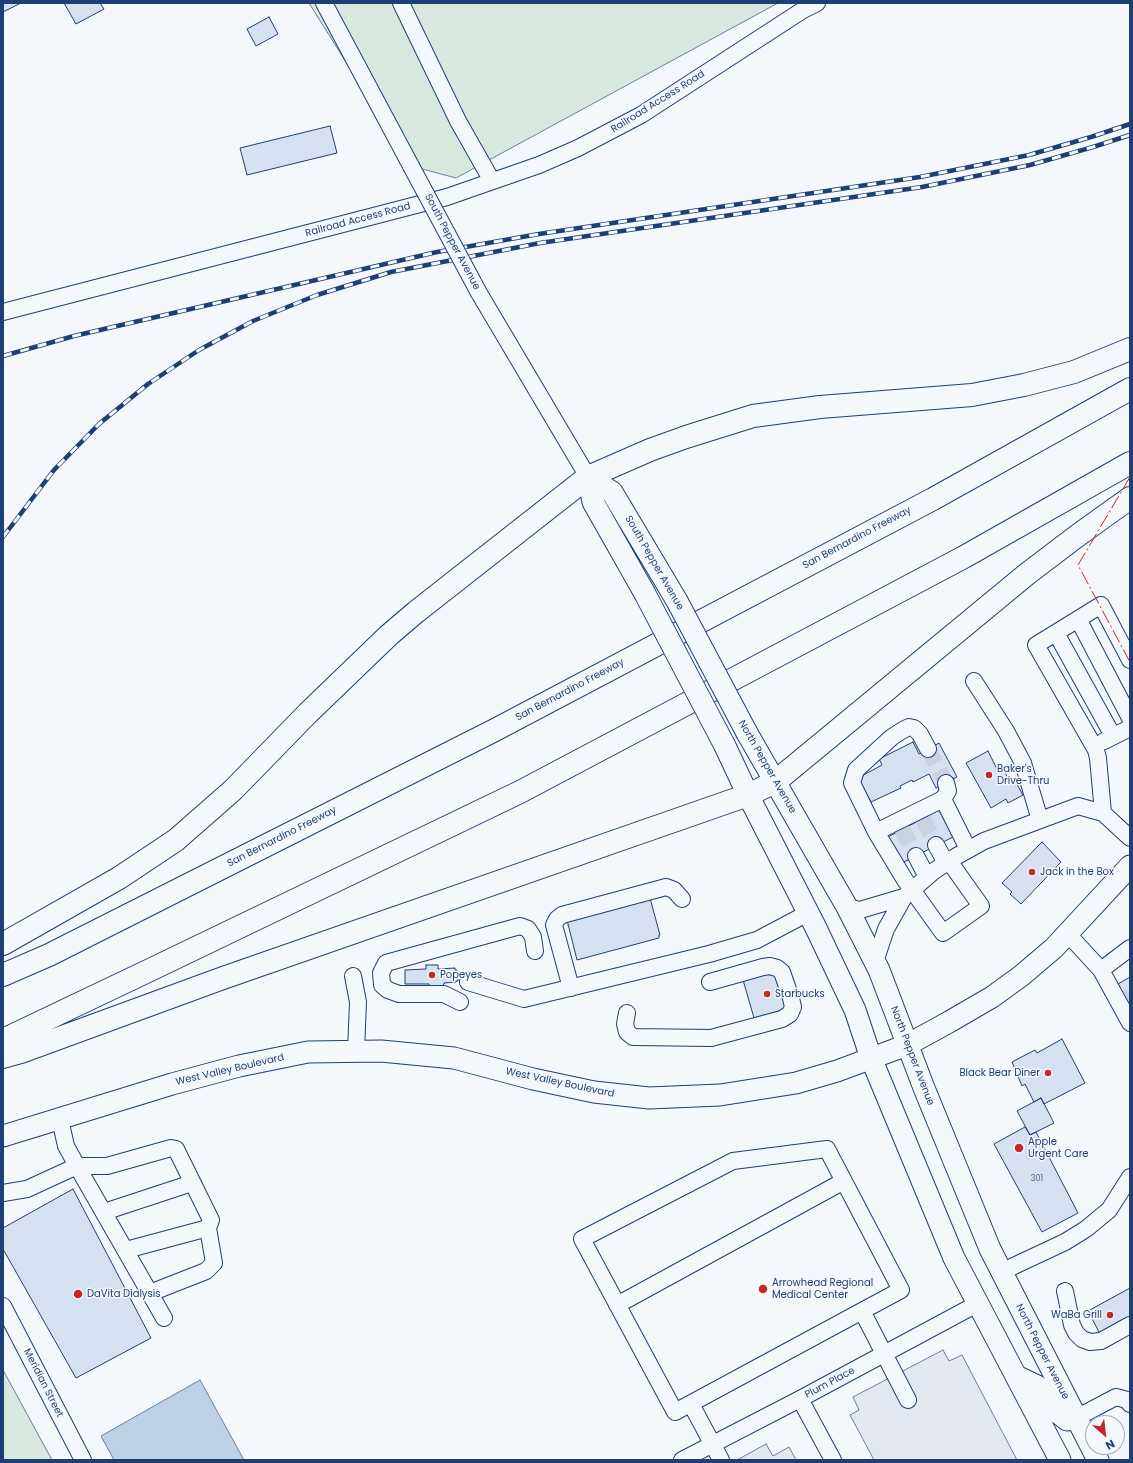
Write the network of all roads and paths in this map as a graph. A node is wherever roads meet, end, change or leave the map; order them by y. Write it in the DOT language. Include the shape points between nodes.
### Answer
graph roads {
  1 [pos="324,3"];
  2 [pos="401,3"];
  3 [pos="817,3"];
  4 [pos="492,181"];
  5 [pos="3,312"];
  6 [pos="1130,349"];
  7 [pos="1130,389"];
  8 [pos="1130,463"];
  9 [pos="588,477"];
  10 [pos="1130,498"];
  11 [pos="1078,619"];
  12 [pos="1056,633"];
  13 [pos="708,660"];
  14 [pos="1130,660"];
  15 [pos="974,681"];
  16 [pos="1130,718"];
  17 [pos="1130,728"];
  18 [pos="1113,736"];
  19 [pos="1094,746"];
  20 [pos="928,749"];
  21 [pos="775,782"];
  22 [pos="946,783"];
  23 [pos="748,795"];
  24 [pos="942,799"];
  25 [pos="1103,813"];
  26 [pos="1040,820"];
  27 [pos="876,832"];
  28 [pos="1130,838"];
  29 [pos="936,845"];
  30 [pos="968,849"];
  31 [pos="916,856"];
  32 [pos="947,862"];
  33 [pos="1130,866"];
  34 [pos="927,877"];
  35 [pos="908,893"];
  36 [pos="682,900"];
  37 [pos="848,907"];
  38 [pos="808,913"];
  39 [pos="1067,933"];
  40 [pos="3,944"];
  41 [pos="1130,948"];
  42 [pos="535,951"];
  43 [pos="875,962"];
  44 [pos="1101,970"];
  45 [pos="3,975"];
  46 [pos="353,976"];
  47 [pos="468,982"];
  48 [pos="710,982"];
  49 [pos="571,988"];
  50 [pos="460,1002"];
  51 [pos="627,1013"];
  52 [pos="1130,1021"];
  53 [pos="3,1040"];
  54 [pos="907,1044"];
  55 [pos="356,1051"];
  56 [pos="3,1057"];
  57 [pos="871,1058"];
  58 [pos="60,1119"];
  59 [pos="3,1136"];
  60 [pos="77,1166"];
  61 [pos="1130,1177"];
  62 [pos="844,1181"];
  63 [pos="192,1183"];
  64 [pos="3,1194"];
  65 [pos="104,1212"];
  66 [pos="208,1228"];
  67 [pos="126,1250"];
  68 [pos="1001,1272"];
  69 [pos="1065,1291"];
  70 [pos="150,1293"];
  71 [pos="617,1304"];
  72 [pos="977,1304"];
  73 [pos="3,1306"];
  74 [pos="862,1312"];
  75 [pos="164,1318"];
  76 [pos="1130,1325"];
  77 [pos="884,1354"];
  78 [pos="1016,1376"];
  79 [pos="800,1399"];
  80 [pos="908,1400"];
  81 [pos="691,1404"];
  82 [pos="1130,1404"];
  83 [pos="1076,1418"];
  84 [pos="713,1444"];
  85 [pos="83,1460"];
  86 [pos="682,1460"];
  87 [pos="721,1460"];
  88 [pos="833,1460"];
  89 [pos="1060,1460"];
  90 [pos="1098,1460"];
  1 -- 9 [label="street, South Pepper Avenue, bridge" via="479,293"];
  2 -- 4 [label="street" via="458,121"];
  3 -- 4 [label="street, Railroad Access Road" via="641,115 578,148"];
  4 -- 5 [label="street, Railroad Access Road" via="447,197"];
  6 -- 9 [label="highway" via="1074,372 972,395 820,407 753,416 665,444"];
  7 -- 45 [label="highway, San Bernardino Freeway" via="926,502 499,727 56,951"];
  8 -- 53 [label="highway" via="964,556 520,792"];
  9 -- 13 [label="main road, South Pepper Avenue, bridge" via="612,492 667,582"];
  9 -- 23 [label="main road, South Pepper Avenue, bridge" via="593,502 687,672"];
  9 -- 40 [label="highway" via="388,635 233,790 176,840 118,878"];
  10 -- 21 [label="highway" via="1027,574"];
  11 -- 12 [label="street"];
  11 -- 14 [label="street" via="1102,604"];
  11 -- 16 [label="street"];
  12 -- 18 [label="street"];
  12 -- 19 [label="street" via="1036,645"];
  13 -- 21 [label="main road, North Pepper Avenue, bridge"];
  15 -- 26 [label="street" via="1023,763"];
  17 -- 18 [label="street"];
  18 -- 19 [label="street"];
  19 -- 25 [label="street" via="1098,758"];
  20 -- 27 [label="street" via="920,734 909,727 892,737 856,770 852,783"];
  21 -- 23 [label="highway"];
  21 -- 37 [label="main road, North Pepper Avenue"];
  22 -- 24 [label="street" via="948,791"];
  23 -- 38 [label="main road"];
  23 -- 56 [label="highway"];
  24 -- 27 [label="street" via="921,815"];
  24 -- 30 [label="street"];
  25 -- 26 [label="street" via="1078,806"];
  25 -- 28 [label="street"];
  26 -- 30 [label="street"];
  27 -- 35 [label="street" via="905,880"];
  29 -- 32 [label="street"];
  30 -- 32 [label="street"];
  31 -- 34 [label="street"];
  32 -- 34 [label="street"];
  32 -- 35 [label="street" via="981,906 943,933"];
  33 -- 39 [label="main road, West Valley Boulevard"];
  34 -- 35 [label="street"];
  35 -- 37 [label="street" via="860,910"];
  35 -- 43 [label="street" via="886,929"];
  36 -- 49 [label="street" via="674,890 666,887 562,915 554,925"];
  37 -- 43 [label="main road, North Pepper Avenue"];
  38 -- 49 [label="street" via="757,940"];
  38 -- 57 [label="main road" via="855,1010"];
  39 -- 44 [label="street"];
  39 -- 54 [label="main road, West Valley Boulevard" via="1021,976 992,997"];
  41 -- 44 [label="street"];
  42 -- 50 [label="street" via="533,936 528,929 520,926 386,963 381,973 382,985 398,994 444,994"];
  43 -- 54 [label="main road, North Pepper Avenue"];
  44 -- 52 [label="street" via="1122,1000"];
  46 -- 55 [label="street" via="358,1002"];
  47 -- 49 [label="street" via="524,999"];
  48 -- 51 [label="street" via="763,967 777,968 782,972 791,998 790,1014 782,1019 711,1038 633,1037 627,1032 625,1024"];
  54 -- 57 [label="main road, West Valley Boulevard"];
  54 -- 68 [label="main road, North Pepper Avenue"];
  55 -- 57 [label="main road, West Valley Boulevard" via="454,1058 594,1092 649,1098 720,1095 796,1082 837,1071"];
  55 -- 58 [label="main road, West Valley Boulevard" via="308,1052 239,1066"];
  57 -- 72 [label="main road" via="954,1258"];
  58 -- 59 [label="main road, West Valley Boulevard"];
  58 -- 60 [label="street" via="66,1146"];
  60 -- 63 [label="street" via="106,1166 171,1148 176,1149"];
  60 -- 64 [label="street" via="27,1189"];
  60 -- 65 [label="street"];
  61 -- 68 [label="street" via="1109,1210 1086,1229 1065,1242"];
  62 -- 71 [label="street"];
  62 -- 71 [label="street" via="828,1149 733,1160 582,1239"];
  62 -- 74 [label="street" via="901,1290"];
  63 -- 65 [label="street"];
  63 -- 66 [label="street" via="211,1220"];
  65 -- 67 [label="street"];
  66 -- 67 [label="street"];
  66 -- 70 [label="street" via="214,1263 206,1271"];
  67 -- 70 [label="street"];
  68 -- 83 [label="main road, North Pepper Avenue"];
  69 -- 76 [label="street" via="1072,1325 1082,1339 1090,1342 1101,1341"];
  70 -- 75 [label="street"];
  71 -- 81 [label="street" via="675,1412"];
  72 -- 77 [label="street, Plum Place"];
  72 -- 78 [label="main road"];
  73 -- 85 [label="street, Meridian Street"];
  74 -- 77 [label="street"];
  74 -- 81 [label="street"];
  77 -- 79 [label="street, Plum Place"];
  77 -- 80 [label="street"];
  78 -- 83 [label="main road" via="1037,1386 1067,1420"];
  78 -- 89 [label="main road"];
  79 -- 84 [label="street, Plum Place"];
  79 -- 88 [label="street"];
  81 -- 84 [label="street"];
  82 -- 83 [label="street" via="1128,1400 1116,1397"];
  83 -- 90 [label="main road, North Pepper Avenue"];
  84 -- 86 [label="street, Plum Place"];
  84 -- 87 [label="street"];
}
